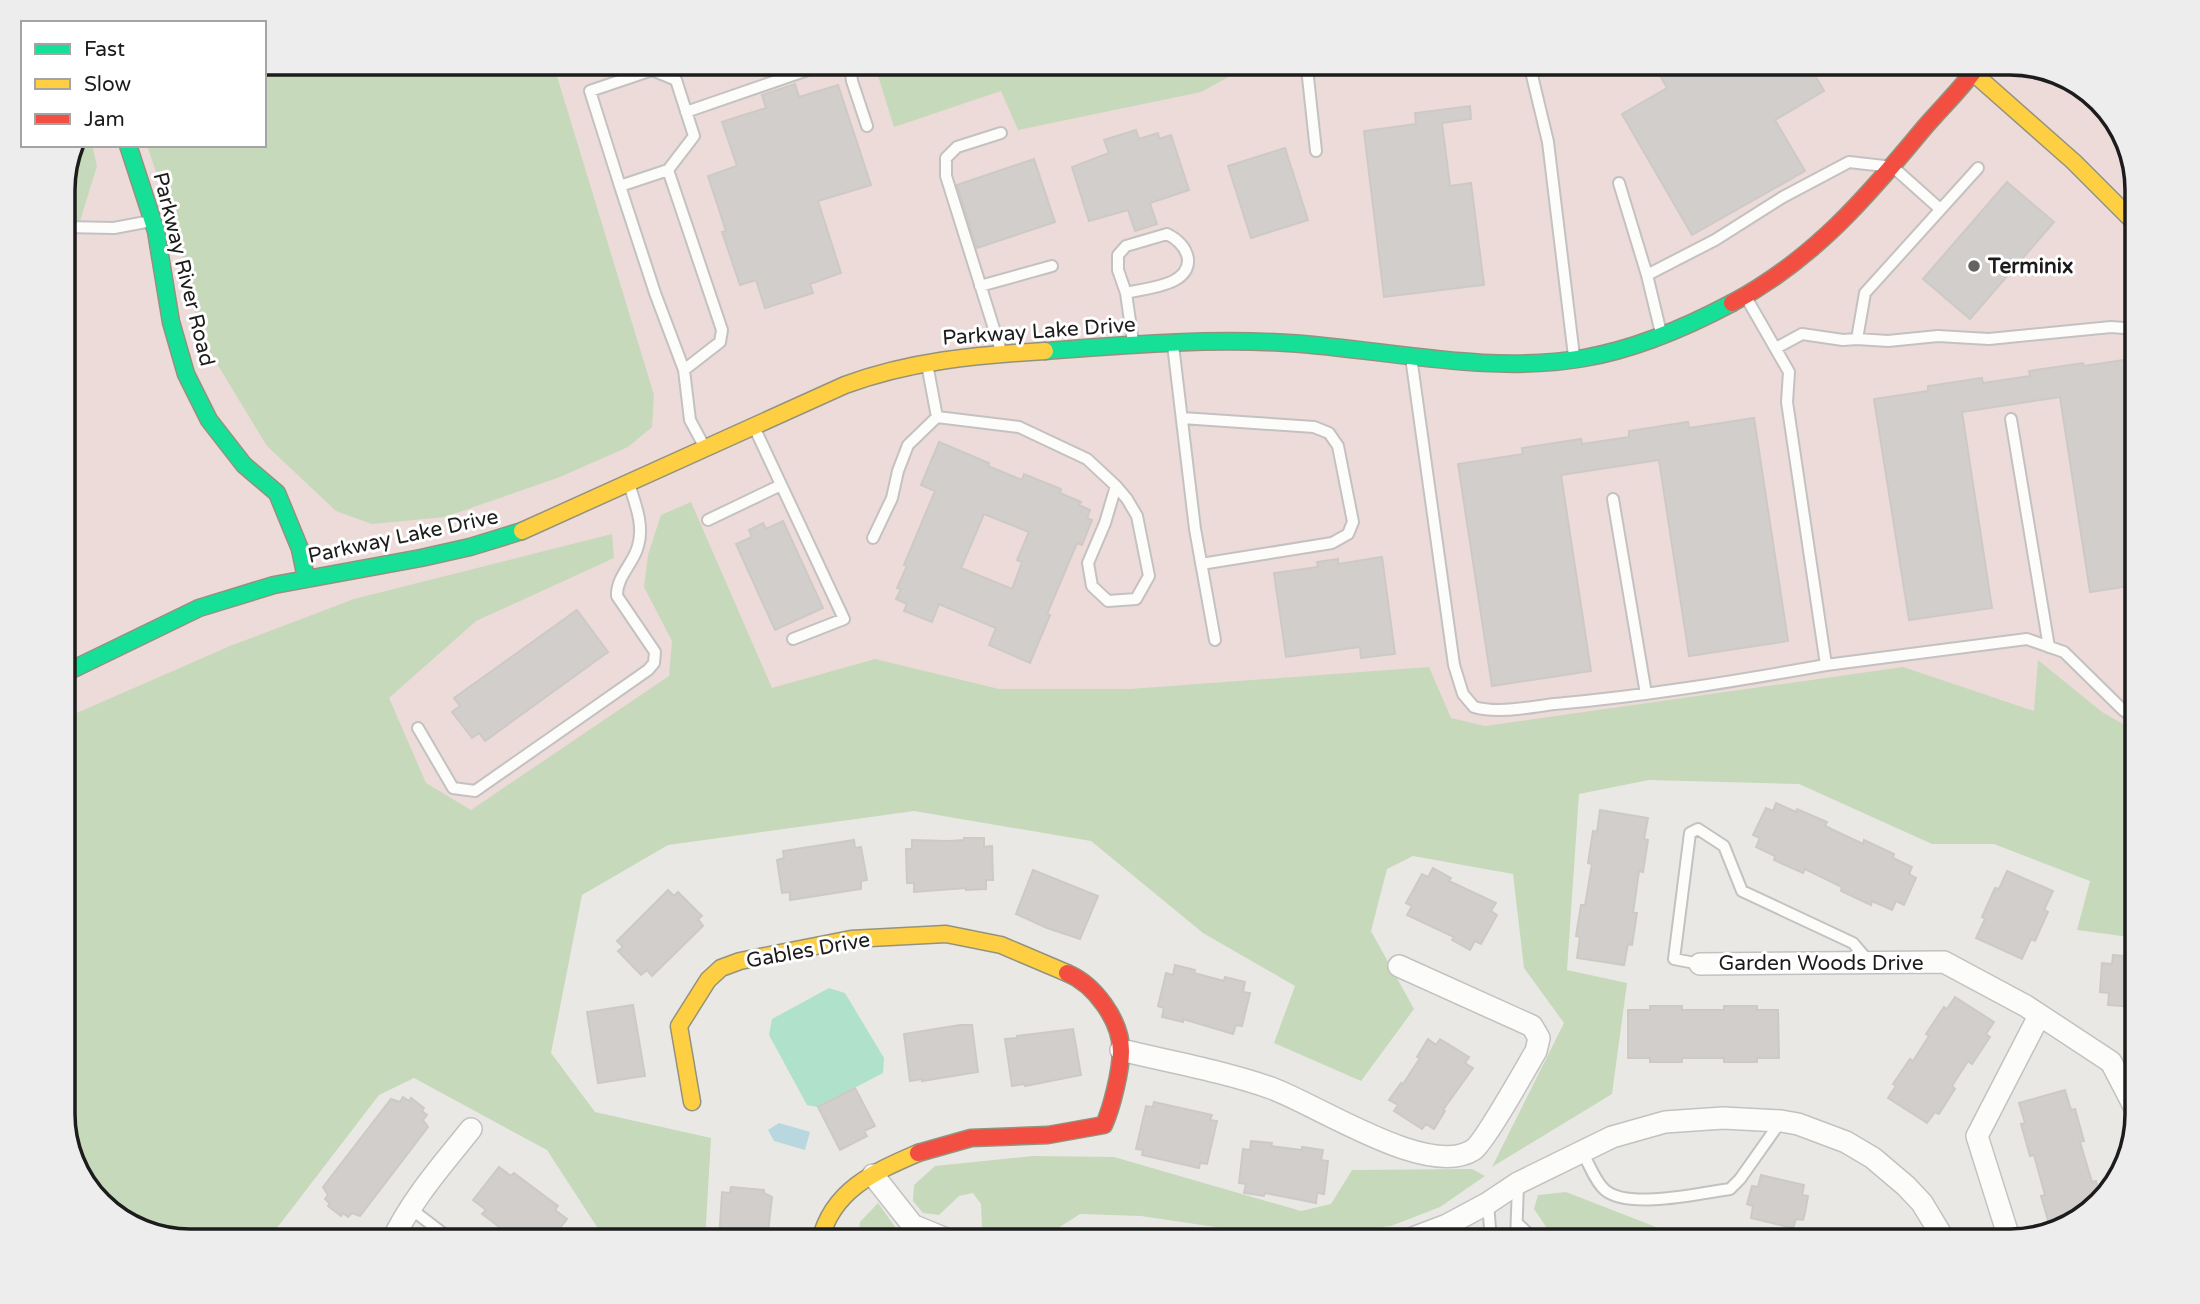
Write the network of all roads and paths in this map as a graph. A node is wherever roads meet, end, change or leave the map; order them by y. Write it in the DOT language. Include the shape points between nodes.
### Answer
graph roads {
  1 [pos="633,75"];
  2 [pos="668,75"];
  3 [pos="793,75"];
  4 [pos="851,75"];
  5 [pos="1308,75"];
  6 [pos="1532,75"];
  7 [pos="1966,75"];
  8 [pos="1981,75"];
  9 [pos="686,112"];
  10 [pos="867,126"];
  11 [pos="1001,133"];
  12 [pos="129,147"];
  13 [pos="1316,151"];
  14 [pos="1893,167"];
  15 [pos="1978,168"];
  16 [pos="668,170"];
  17 [pos="1619,183"];
  18 [pos="620,186"];
  19 [pos="1940,209"];
  20 [pos="2125,211"];
  21 [pos="153,220"];
  22 [pos="75,227"];
  23 [pos="1052,265"];
  24 [pos="1647,275"];
  25 [pos="980,286"];
  26 [pos="1126,293"];
  27 [pos="1745,296"];
  28 [pos="2125,328"];
  29 [pos="1662,335"];
  30 [pos="1857,339"];
  31 [pos="1173,342"];
  32 [pos="1134,345"];
  33 [pos="1776,348"];
  34 [pos="1002,354"];
  35 [pos="1411,357"];
  36 [pos="1574,359"];
  37 [pos="926,362"];
  38 [pos="684,370"];
  39 [pos="937,417"];
  40 [pos="1182,418"];
  41 [pos="2011,419"];
  42 [pos="753,427"];
  43 [pos="705,449"];
  44 [pos="629,484"];
  45 [pos="780,485"];
  46 [pos="1116,486"];
  47 [pos="1613,499"];
  48 [pos="708,520"];
  49 [pos="873,538"];
  50 [pos="1201,564"];
  51 [pos="306,578"];
  52 [pos="793,639"];
  53 [pos="1215,640"];
  54 [pos="2049,647"];
  55 [pos="1826,665"];
  56 [pos="75,668"];
  57 [pos="1646,694"];
  58 [pos="2125,711"];
  59 [pos="418,729"];
  60 [pos="1870,963"];
  61 [pos="1700,964"];
  62 [pos="1399,966"];
  63 [pos="2039,1016"];
  64 [pos="1121,1050"];
  65 [pos="2125,1089"];
  66 [pos="692,1102"];
  67 [pos="1781,1121"];
  68 [pos="471,1129"];
  69 [pos="1582,1152"];
  70 [pos="873,1175"];
  71 [pos="1518,1183"];
  72 [pos="1488,1203"];
  73 [pos="411,1209"];
  74 [pos="1517,1223"];
  75 [pos="910,1224"];
  76 [pos="399,1229"];
  77 [pos="437,1229"];
  78 [pos="823,1229"];
  79 [pos="914,1229"];
  80 [pos="922,1229"];
  81 [pos="1436,1229"];
  82 [pos="1490,1229"];
  83 [pos="1517,1229"];
  84 [pos="1523,1229"];
  85 [pos="1938,1229"];
  86 [pos="2006,1229"];
  1 -- 18 [label="lane" via="590,91"];
  2 -- 9 [label="lane" via="676,80"];
  3 -- 9 [label="lane"];
  4 -- 10 [label="lane"];
  5 -- 13 [label="lane"];
  6 -- 36 [label="lane" via="1548,142"];
  7 -- 14 [label="street, Parkway Lake Drive"];
  8 -- 20 [label="street"];
  9 -- 16 [label="lane" via="694,136"];
  11 -- 25 [label="lane" via="957,147 946,158 946,176"];
  12 -- 21 [label="street, Parkway River Road"];
  14 -- 19 [label="lane"];
  14 -- 24 [label="lane" via="1849,162"];
  14 -- 27 [label="street, Parkway Lake Drive" via="1811,251"];
  15 -- 19 [label="lane"];
  16 -- 18 [label="lane"];
  16 -- 38 [label="lane" via="722,330 720,342"];
  17 -- 24 [label="lane"];
  18 -- 38 [label="lane"];
  19 -- 30 [label="lane" via="1866,293"];
  21 -- 22 [label="lane" via="114,228"];
  21 -- 51 [label="street, Parkway River Road" via="171,322 186,374 209,420 244,465 277,493 300,549"];
  23 -- 25 [label="lane"];
  24 -- 29 [label="lane"];
  25 -- 34 [label="lane"];
  26 -- 26 [label="lane" via="1178,280 1187,269 1188,256 1178,240 1167,234 1126,246 1118,255"];
  26 -- 32 [label="lane"];
  27 -- 29 [label="street, Parkway Lake Drive"];
  27 -- 33 [label="lane"];
  28 -- 30 [label="lane" via="1989,339"];
  29 -- 36 [label="street, Parkway Lake Drive"];
  30 -- 33 [label="lane" via="1801,334"];
  31 -- 32 [label="street, Parkway Lake Drive"];
  31 -- 35 [label="street, Parkway Lake Drive" via="1290,343"];
  31 -- 40 [label="lane"];
  32 -- 34 [label="street, Parkway Lake Drive"];
  33 -- 55 [label="lane" via="1789,372 1787,402"];
  34 -- 37 [label="street, Parkway Lake Drive"];
  35 -- 36 [label="street, Parkway Lake Drive" via="1544,363"];
  35 -- 57 [label="lane" via="1454,665 1463,694 1474,707 1499,710"];
  37 -- 39 [label="lane"];
  37 -- 42 [label="street, Parkway Lake Drive" via="870,375"];
  38 -- 43 [label="lane" via="690,420"];
  39 -- 46 [label="lane" via="1019,427 1087,459"];
  39 -- 49 [label="lane" via="908,445 892,498"];
  40 -- 50 [label="lane"];
  40 -- 50 [label="lane" via="1314,427 1329,433 1338,446 1353,522 1348,534 1332,543"];
  41 -- 54 [label="lane"];
  42 -- 43 [label="street, Parkway Lake Drive"];
  42 -- 45 [label="lane"];
  43 -- 44 [label="street, Parkway Lake Drive"];
  44 -- 51 [label="street, Parkway Lake Drive" via="553,520 481,544"];
  44 -- 59 [label="lane" via="640,523 638,547 617,587 618,596 655,652 648,670 475,791 453,788"];
  45 -- 48 [label="lane"];
  45 -- 52 [label="lane" via="844,619"];
  46 -- 46 [label="lane" via="1088,564 1092,586 1108,601 1136,598 1149,576 1137,516"];
  47 -- 57 [label="lane"];
  50 -- 53 [label="lane"];
  51 -- 56 [label="street, Parkway Lake Drive" via="199,608"];
  54 -- 55 [label="lane" via="2027,639"];
  54 -- 58 [label="lane" via="2064,652"];
  55 -- 57 [label="lane"];
  60 -- 61 [label="street, Garden Woods Drive"];
  60 -- 61 [label="lane" via="1853,943 1742,891 1724,846 1698,829 1690,833 1674,959"];
  60 -- 63 [label="street, Garden Woods Drive" via="1944,962"];
  62 -- 64 [label="street" via="1532,1026 1539,1038 1536,1051 1476,1149 1456,1158 1387,1143 1283,1094 1232,1076"];
  63 -- 65 [label="street, Garden Woods Drive" via="2111,1062"];
  63 -- 86 [label="street" via="1977,1136"];
  64 -- 66 [label="street, Gables Drive" via="1103,1004 1081,979 1001,945 946,934 850,939 740,961 721,968 708,980 679,1026"];
  64 -- 70 [label="street, Gables Drive" via="1111,1110 1104,1125 1078,1133 971,1138 927,1149"];
  67 -- 69 [label="street" via="1665,1122 1612,1137"];
  67 -- 69 [label="lane" via="1730,1189 1622,1199 1604,1190"];
  67 -- 85 [label="street" via="1846,1142 1872,1158 1922,1203"];
  68 -- 73 [label="street"];
  69 -- 71 [label="street"];
  70 -- 75 [label="street"];
  70 -- 78 [label="street, Gables Drive" via="838,1200"];
  71 -- 72 [label="street"];
  71 -- 74 [label="lane"];
  72 -- 81 [label="street"];
  72 -- 82 [label="lane"];
  73 -- 76 [label="street"];
  73 -- 77 [label="lane"];
  74 -- 83 [label="lane"];
  74 -- 84 [label="lane"];
  75 -- 79 [label="street"];
  75 -- 80 [label="street"];
}
